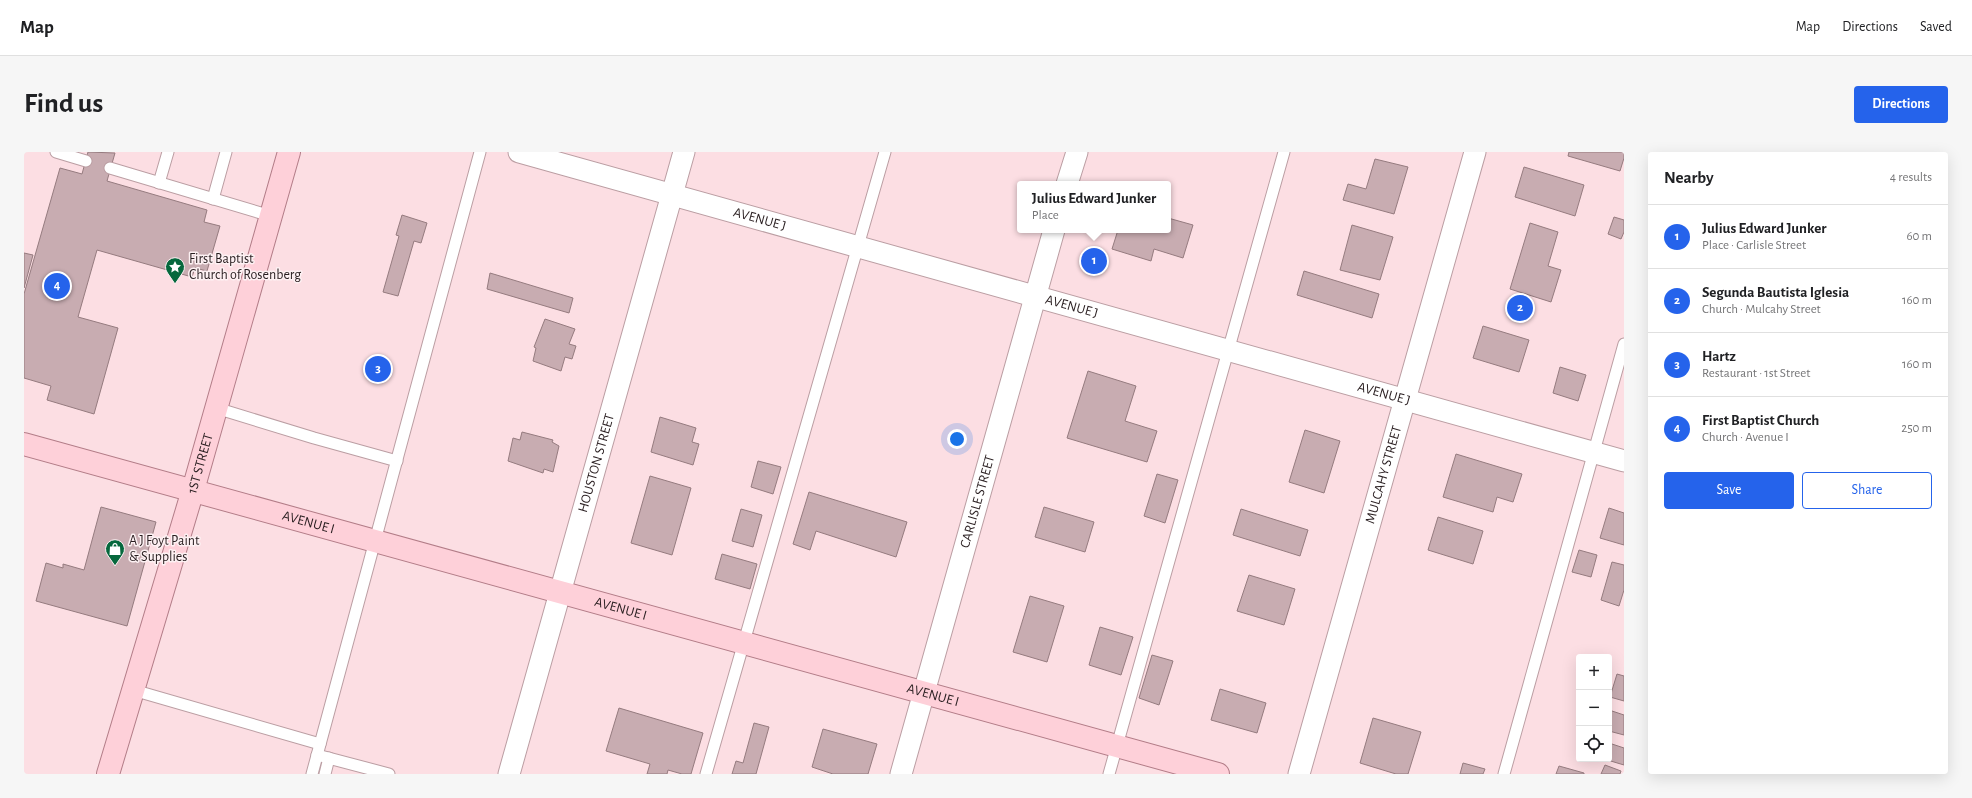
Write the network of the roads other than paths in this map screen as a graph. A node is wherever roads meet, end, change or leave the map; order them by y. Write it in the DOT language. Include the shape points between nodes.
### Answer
graph roads {
  1 [pos="56,152"];
  2 [pos="168,152"];
  3 [pos="226,152"];
  4 [pos="289,152"];
  5 [pos="480,152"];
  6 [pos="519,152"];
  7 [pos="684,152"];
  8 [pos="885,152"];
  9 [pos="1076,152"];
  10 [pos="1284,152"];
  11 [pos="1475,152"];
  12 [pos="86,161"];
  13 [pos="110,168"];
  14 [pos="1069,181"];
  15 [pos="160,183"];
  16 [pos="672,195"];
  17 [pos="213,199"];
  18 [pos="271,216"];
  19 [pos="1053,233"];
  20 [pos="858,246"];
  21 [pos="1036,296"];
  22 [pos="1624,344"];
  23 [pos="1228,350"];
  24 [pos="1405,399"];
  25 [pos="216,408"];
  26 [pos="24,444"];
  27 [pos="1594,452"];
  28 [pos="397,461"];
  29 [pos="1624,461"];
  30 [pos="193,490"];
  31 [pos="376,541"];
  32 [pos="560,592"];
  33 [pos="744,643"];
  34 [pos="133,690"];
  35 [pos="924,692"];
  36 [pos="1117,746"];
  37 [pos="319,749"];
  38 [pos="328,758"];
  39 [pos="108,774"];
  40 [pos="312,774"];
  41 [pos="325,774"];
  42 [pos="389,774"];
  43 [pos="509,774"];
  44 [pos="706,774"];
  45 [pos="901,774"];
  46 [pos="1109,774"];
  47 [pos="1218,774"];
  48 [pos="1299,774"];
  49 [pos="1504,774"];
  1 -- 12 [label="lane"];
  2 -- 15 [label="lane"];
  3 -- 17 [label="lane"];
  4 -- 18 [label="main road, 1ST STREET"];
  5 -- 28 [label="lane"];
  6 -- 16 [label="street, AVENUE J"];
  7 -- 16 [label="street, HOUSTON STREET"];
  8 -- 20 [label="lane"];
  9 -- 14 [label="street"];
  10 -- 23 [label="lane"];
  11 -- 24 [label="street, MULCAHY STREET"];
  13 -- 15 [label="lane"];
  15 -- 17 [label="lane"];
  16 -- 20 [label="street, AVENUE J"];
  16 -- 32 [label="street, HOUSTON STREET"];
  17 -- 18 [label="lane"];
  18 -- 25 [label="main road, 1ST STREET"];
  19 -- 21 [label="street, CARLISLE STREET"];
  20 -- 21 [label="street, AVENUE J"];
  20 -- 33 [label="lane"];
  21 -- 23 [label="street, AVENUE J"];
  21 -- 35 [label="street, CARLISLE STREET"];
  22 -- 27 [label="lane"];
  23 -- 24 [label="street, AVENUE J"];
  23 -- 36 [label="lane"];
  24 -- 27 [label="street, AVENUE J"];
  24 -- 48 [label="street, MULCAHY STREET"];
  25 -- 28 [label="lane"];
  25 -- 30 [label="main road, 1ST STREET"];
  26 -- 30 [label="main road, AVENUE I"];
  27 -- 29 [label="street, AVENUE J"];
  27 -- 49 [label="lane"];
  28 -- 31 [label="lane"];
  30 -- 31 [label="main road, AVENUE I"];
  30 -- 34 [label="main road, 1ST STREET"];
  31 -- 32 [label="main road, AVENUE I"];
  31 -- 37 [label="lane"];
  32 -- 33 [label="main road, AVENUE I"];
  32 -- 43 [label="street, HOUSTON STREET"];
  33 -- 35 [label="main road, AVENUE I"];
  33 -- 44 [label="lane"];
  34 -- 37 [label="lane"];
  34 -- 39 [label="main road, 1ST STREET"];
  35 -- 36 [label="main road, AVENUE I"];
  35 -- 45 [label="street, CARLISLE STREET"];
  36 -- 46 [label="lane"];
  36 -- 47 [label="main road, AVENUE I"];
  37 -- 38 [label="lane"];
  37 -- 40 [label="lane"];
  38 -- 41 [label="lane"];
  38 -- 42 [label="lane"];
}
